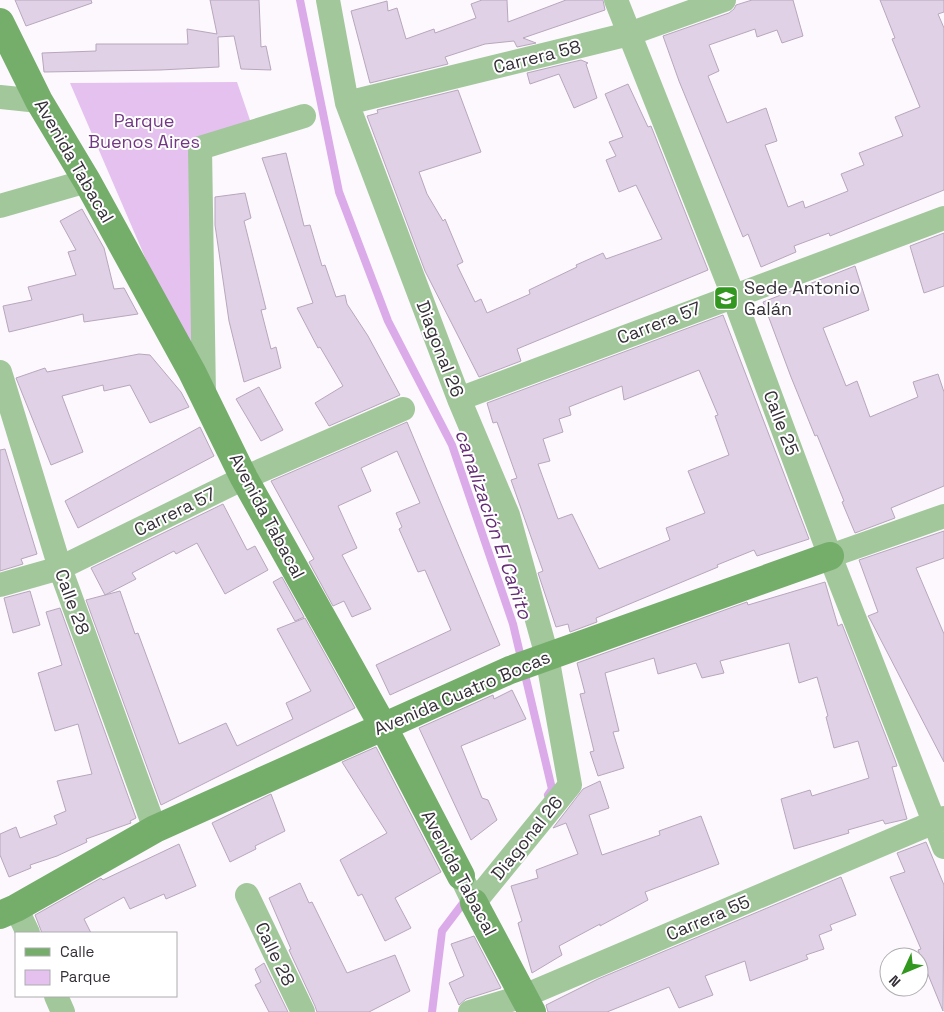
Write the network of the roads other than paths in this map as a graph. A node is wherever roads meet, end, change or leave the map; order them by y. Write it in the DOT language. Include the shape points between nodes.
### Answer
graph roads {
  1 [pos="328,0"];
  2 [pos="616,0"];
  3 [pos="724,0"];
  4 [pos="0,22"];
  5 [pos="629,34"];
  6 [pos="0,96"];
  7 [pos="39,101"];
  8 [pos="347,103"];
  9 [pos="304,116"];
  10 [pos="87,181"];
  11 [pos="0,206"];
  12 [pos="944,218"];
  13 [pos="733,295"];
  14 [pos="0,372"];
  15 [pos="204,396"];
  16 [pos="459,399"];
  17 [pos="403,409"];
  18 [pos="244,478"];
  19 [pos="944,516"];
  20 [pos="830,556"];
  21 [pos="60,568"];
  22 [pos="0,585"];
  23 [pos="536,660"];
  24 [pos="383,726"];
  25 [pos="939,819"];
  26 [pos="155,829"];
  27 [pos="944,847"];
  28 [pos="469,891"];
  29 [pos="247,895"];
  30 [pos="8,911"];
  31 [pos="27,932"];
  32 [pos="56,997"];
  33 [pos="528,1004"];
  34 [pos="63,1012"];
  35 [pos="303,1012"];
  36 [pos="470,1012"];
  1 -- 8 [label="street, Diagonal 26"];
  2 -- 5 [label="street, Calle 25"];
  3 -- 5 [label="street, Carrera 58"];
  4 -- 7 [label="street, Avenida Tabacal"];
  5 -- 8 [label="street, Carrera 58"];
  5 -- 13 [label="street, Calle 25"];
  6 -- 7 [label="street"];
  7 -- 10 [label="street, Avenida Tabacal"];
  8 -- 16 [label="street, Diagonal 26"];
  9 -- 15 [label="street" via="200,148"];
  10 -- 11 [label="street"];
  10 -- 15 [label="street, Avenida Tabacal"];
  12 -- 13 [label="street, Carrera 57"];
  13 -- 16 [label="street, Carrera 57"];
  13 -- 20 [label="street, Calle 25"];
  14 -- 21 [label="street, Calle 28"];
  15 -- 18 [label="street, Avenida Tabacal"];
  16 -- 23 [label="street, Diagonal 26" via="508,515"];
  17 -- 18 [label="street, Carrera 57"];
  18 -- 21 [label="street, Carrera 57"];
  18 -- 24 [label="street, Avenida Tabacal"];
  19 -- 20 [label="street, Avenida Cuatro Bocas"];
  20 -- 23 [label="street, Avenida Cuatro Bocas"];
  20 -- 25 [label="street, Calle 25"];
  21 -- 22 [label="street, Carrera 57"];
  21 -- 26 [label="street, Calle 28"];
  23 -- 24 [label="street, Avenida Cuatro Bocas"];
  23 -- 28 [label="street, Diagonal 26" via="570,785"];
  24 -- 26 [label="street, Avenida Cuatro Bocas"];
  24 -- 28 [label="street, Avenida Tabacal"];
  25 -- 27 [label="street, Calle 25"];
  25 -- 33 [label="street, Carrera 55"];
  26 -- 30 [label="street, Avenida Cuatro Bocas"];
  28 -- 33 [label="street, Avenida Tabacal"];
  29 -- 35 [label="street, Calle 28"];
  30 -- 31 [label="street"];
  32 -- 34 [label="street"];
  33 -- 36 [label="street, Carrera 55"];
}
